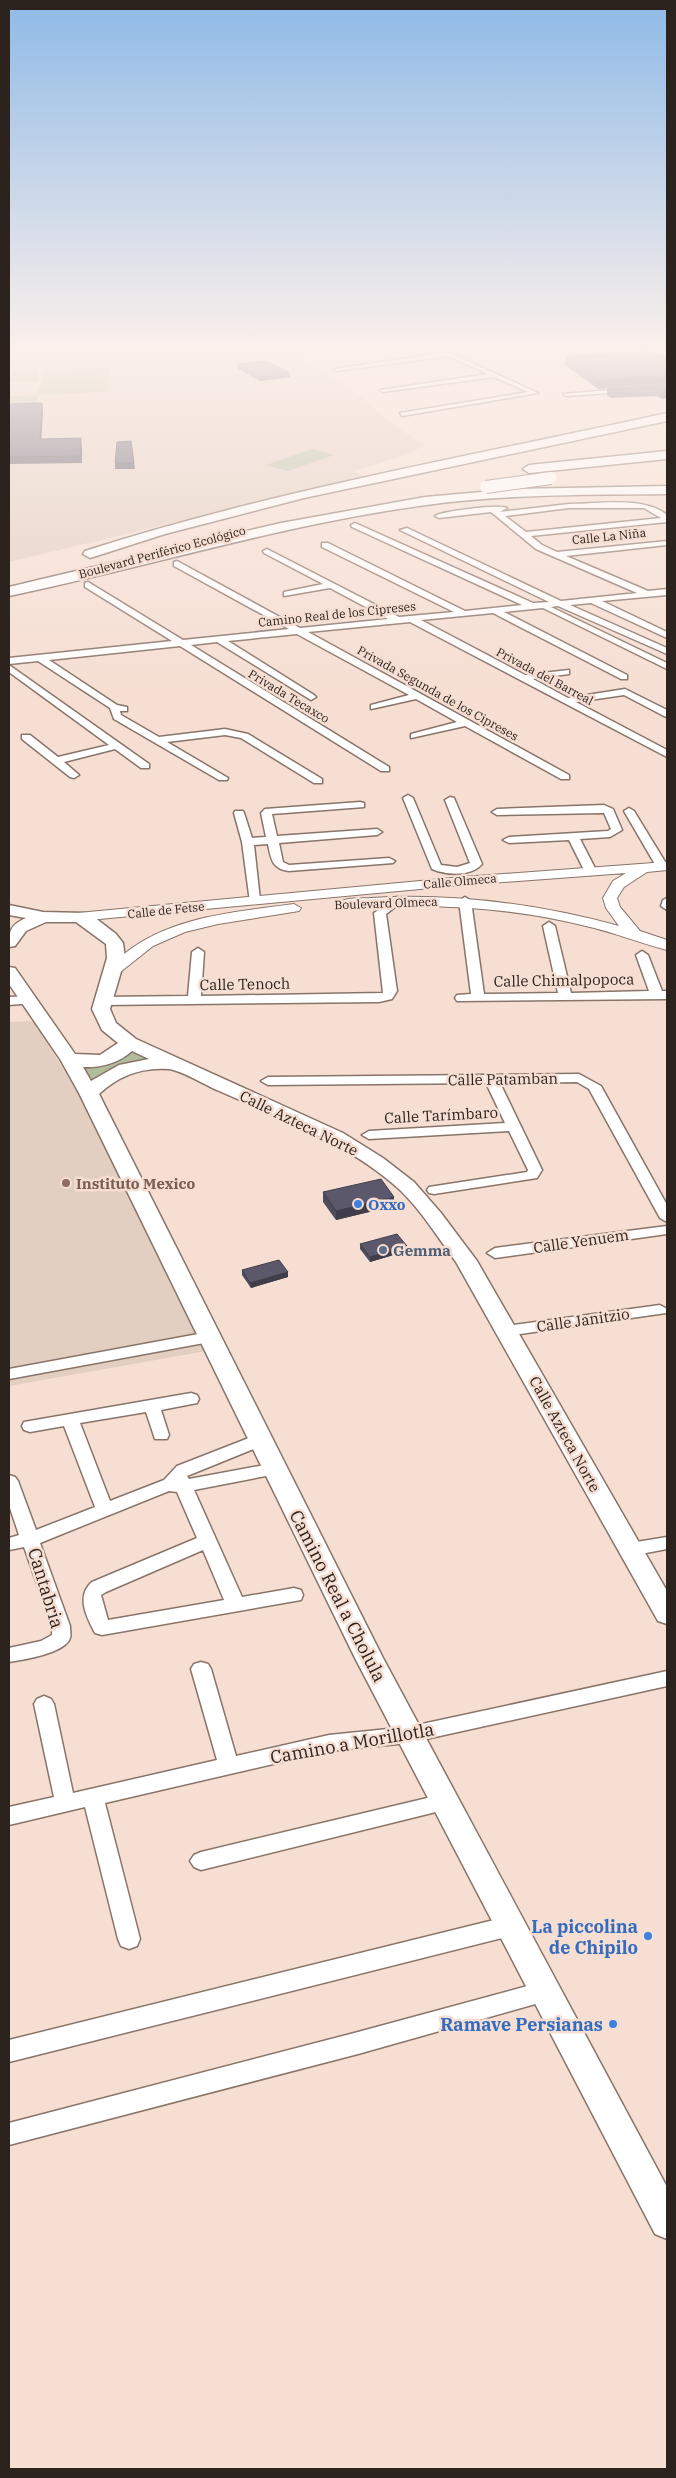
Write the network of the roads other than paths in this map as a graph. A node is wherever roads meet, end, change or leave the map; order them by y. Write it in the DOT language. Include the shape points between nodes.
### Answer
graph roads {
  1 [pos="455,463"];
  2 [pos="488,463"];
  3 [pos="597,463"];
  4 [pos="667,468"];
  5 [pos="481,477"];
  6 [pos="424,482"];
  7 [pos="554,484"];
  8 [pos="667,490"];
  9 [pos="496,512"];
  10 [pos="439,516"];
  11 [pos="667,520"];
  12 [pos="355,525"];
  13 [pos="404,530"];
  14 [pos="522,534"];
  15 [pos="667,543"];
  16 [pos="325,545"];
  17 [pos="267,551"];
  18 [pos="554,554"];
  19 [pos="177,564"];
  20 [pos="37,585"];
  21 [pos="88,585"];
  22 [pos="331,585"];
  23 [pos="9,592"];
  24 [pos="667,592"];
  25 [pos="288,594"];
  26 [pos="647,594"];
  27 [pos="509,597"];
  28 [pos="9,599"];
  29 [pos="590,599"];
  30 [pos="667,601"];
  31 [pos="559,603"];
  32 [pos="538,605"];
  33 [pos="513,608"];
  34 [pos="494,610"];
  35 [pos="463,613"];
  36 [pos="412,619"];
  37 [pos="397,620"];
  38 [pos="298,631"];
  39 [pos="667,635"];
  40 [pos="220,640"];
  41 [pos="180,644"];
  42 [pos="667,651"];
  43 [pos="40,658"];
  44 [pos="9,661"];
  45 [pos="667,666"];
  46 [pos="9,668"];
  47 [pos="566,672"];
  48 [pos="624,677"];
  49 [pos="522,678"];
  50 [pos="416,696"];
  51 [pos="312,697"];
  52 [pos="565,701"];
  53 [pos="374,708"];
  54 [pos="667,714"];
  55 [pos="465,723"];
  56 [pos="415,736"];
  57 [pos="26,737"];
  58 [pos="155,740"];
  59 [pos="117,746"];
  60 [pos="667,754"];
  61 [pos="56,760"];
  62 [pos="145,766"];
  63 [pos="385,769"];
  64 [pos="74,775"];
  65 [pos="565,777"];
  66 [pos="223,778"];
  67 [pos="318,781"];
  68 [pos="408,798"];
  69 [pos="450,800"];
  70 [pos="360,805"];
  71 [pos="629,811"];
  72 [pos="496,812"];
  73 [pos="239,813"];
  74 [pos="378,832"];
  75 [pos="573,836"];
  76 [pos="273,840"];
  77 [pos="509,840"];
  78 [pos="248,842"];
  79 [pos="389,861"];
  80 [pos="664,866"];
  81 [pos="644,868"];
  82 [pos="591,872"];
  83 [pos="461,875"];
  84 [pos="254,900"];
  85 [pos="397,901"];
  86 [pos="465,901"];
  87 [pos="667,902"];
  88 [pos="667,906"];
  89 [pos="9,910"];
  90 [pos="43,917"];
  91 [pos="78,917"];
  92 [pos="550,926"];
  93 [pos="634,934"];
  94 [pos="9,942"];
  95 [pos="667,946"];
  96 [pos="198,952"];
  97 [pos="642,954"];
  98 [pos="114,970"];
  99 [pos="9,972"];
  100 [pos="662,995"];
  101 [pos="565,996"];
  102 [pos="460,998"];
  103 [pos="478,998"];
  104 [pos="18,1000"];
  105 [pos="194,1000"];
  106 [pos="102,1001"];
  107 [pos="129,1043"];
  108 [pos="69,1059"];
  109 [pos="170,1063"];
  110 [pos="491,1079"];
  111 [pos="268,1082"];
  112 [pos="89,1093"];
  113 [pos="514,1127"];
  114 [pos="369,1135"];
  115 [pos="434,1190"];
  116 [pos="662,1201"];
  117 [pos="667,1218"];
  118 [pos="667,1230"];
  119 [pos="495,1253"];
  120 [pos="660,1310"];
  121 [pos="507,1331"];
  122 [pos="209,1337"];
  123 [pos="9,1374"];
  124 [pos="191,1400"];
  125 [pos="152,1406"];
  126 [pos="70,1420"];
  127 [pos="30,1426"];
  128 [pos="161,1435"];
  129 [pos="260,1440"];
  130 [pos="203,1463"];
  131 [pos="275,1469"];
  132 [pos="212,1480"];
  133 [pos="9,1481"];
  134 [pos="177,1482"];
  135 [pos="105,1511"];
  136 [pos="31,1539"];
  137 [pos="208,1542"];
  138 [pos="667,1543"];
  139 [pos="9,1544"];
  140 [pos="630,1549"];
  141 [pos="294,1595"];
  142 [pos="236,1605"];
  143 [pos="667,1614"];
  144 [pos="9,1655"];
  145 [pos="201,1669"];
  146 [pos="667,1679"];
  147 [pos="44,1704"];
  148 [pos="408,1735"];
  149 [pos="229,1766"];
  150 [pos="93,1797"];
  151 [pos="444,1802"];
  152 [pos="65,1803"];
  153 [pos="9,1816"];
  154 [pos="201,1861"];
  155 [pos="510,1926"];
  156 [pos="129,1939"];
  157 [pos="546,1991"];
  158 [pos="9,2051"];
  159 [pos="9,2134"];
  160 [pos="667,2222"];
  1 -- 6 [label="highway, Boulevard Periférico Ecológico" via="238,511 85,555 294,505"];
  2 -- 5 [label="highway"];
  3 -- 5 [label="highway, Boulevard Periférico Ecológico"];
  4 -- 7 [label="highway, Boulevard Periférico Ecológico"];
  5 -- 7 [label="highway, Boulevard Periférico Ecológico, bridge"];
  5 -- 20 [label="highway, Boulevard Periférico Ecológico" via="178,547"];
  7 -- 8 [label="highway, Boulevard Periférico Ecológico"];
  7 -- 20 [label="highway, Boulevard Periférico Ecológico" via="370,510"];
  9 -- 10 [label="street"];
  9 -- 11 [label="street" via="569,506 652,507"];
  9 -- 14 [label="street"];
  11 -- 14 [label="street"];
  12 -- 27 [label="street"];
  13 -- 31 [label="street"];
  14 -- 18 [label="street"];
  15 -- 18 [label="street, Calle La Niña"];
  16 -- 35 [label="street"];
  17 -- 22 [label="street"];
  18 -- 26 [label="street"];
  19 -- 38 [label="street, Privada Segunda de los Cipreses"];
  20 -- 23 [label="highway, Boulevard Periférico Ecológico"];
  20 -- 28 [label="highway"];
  21 -- 41 [label="street, Privada Tecaxco"];
  22 -- 25 [label="street"];
  22 -- 37 [label="street"];
  24 -- 26 [label="street, Camino Real de los Cipreses"];
  26 -- 29 [label="street, Camino Real de los Cipreses"];
  26 -- 30 [label="street"];
  27 -- 32 [label="street"];
  27 -- 33 [label="street"];
  29 -- 31 [label="street, Camino Real de los Cipreses"];
  29 -- 39 [label="street"];
  31 -- 32 [label="street, Camino Real de los Cipreses"];
  31 -- 42 [label="street"];
  32 -- 33 [label="street, Camino Real de los Cipreses"];
  32 -- 45 [label="street"];
  33 -- 34 [label="street, Camino Real de los Cipreses"];
  34 -- 35 [label="street, Camino Real de los Cipreses"];
  34 -- 48 [label="street"];
  35 -- 36 [label="street, Camino Real de los Cipreses"];
  36 -- 37 [label="street, Camino Real de los Cipreses"];
  36 -- 49 [label="street, Privada del Barreal"];
  37 -- 38 [label="street, Camino Real de los Cipreses"];
  38 -- 40 [label="street, Camino Real de los Cipreses"];
  38 -- 50 [label="street, Privada Segunda de los Cipreses"];
  40 -- 41 [label="street, Camino Real de los Cipreses"];
  40 -- 51 [label="street"];
  41 -- 43 [label="street, Camino Real de los Cipreses"];
  41 -- 63 [label="street, Privada Tecaxco"];
  43 -- 44 [label="street, Camino Real de los Cipreses"];
  43 -- 58 [label="street" via="114,707 117,717 134,724"];
  46 -- 59 [label="street"];
  47 -- 49 [label="street"];
  49 -- 52 [label="street, Privada del Barreal"];
  50 -- 53 [label="street"];
  50 -- 55 [label="street, Privada Segunda de los Cipreses"];
  52 -- 54 [label="street" via="625,692"];
  52 -- 60 [label="street, Privada del Barreal"];
  55 -- 56 [label="street"];
  55 -- 65 [label="street, Privada Segunda de los Cipreses"];
  57 -- 61 [label="street"];
  58 -- 66 [label="street"];
  58 -- 67 [label="street" via="235,733"];
  59 -- 61 [label="street"];
  59 -- 62 [label="street"];
  61 -- 64 [label="street"];
  68 -- 83 [label="street" via="436,867"];
  69 -- 83 [label="street" via="476,864"];
  70 -- 76 [label="street" via="269,811 266,813"];
  71 -- 80 [label="street"];
  72 -- 75 [label="street" via="604,808 617,830 610,834"];
  73 -- 78 [label="street"];
  74 -- 76 [label="street"];
  75 -- 77 [label="street"];
  75 -- 82 [label="street"];
  76 -- 78 [label="street"];
  76 -- 79 [label="street" via="278,863 282,867"];
  78 -- 84 [label="street"];
  80 -- 81 [label="street, Calle Olmeca"];
  81 -- 82 [label="street, Calle Olmeca"];
  81 -- 93 [label="street" via="618,884 610,898 613,908"];
  82 -- 83 [label="street, Calle Olmeca"];
  83 -- 84 [label="street, Calle Olmeca"];
  84 -- 91 [label="street, Calle de Fetse"];
  85 -- 86 [label="street, Boulevard Olmeca"];
  85 -- 98 [label="street, Boulevard Olmeca" via="292,908 217,921 172,932 148,943"];
  85 -- 105 [label="street, Calle Tenoch" via="380,913 391,991 388,996"];
  86 -- 93 [label="street, Boulevard Olmeca" via="577,918"];
  86 -- 103 [label="street"];
  87 -- 88 [label="street"];
  89 -- 90 [label="main road"];
  90 -- 91 [label="main road"];
  90 -- 94 [label="main road" via="20,927"];
  91 -- 98 [label="main road" via="88,921 114,943"];
  92 -- 101 [label="street"];
  93 -- 95 [label="street, Boulevard Olmeca"];
  96 -- 105 [label="street"];
  97 -- 100 [label="street"];
  98 -- 106 [label="main road"];
  99 -- 104 [label="main road, Camino Real a Cholula"];
  100 -- 101 [label="street, Calle Chimalpopoca"];
  101 -- 103 [label="street, Calle Chimalpopoca"];
  102 -- 103 [label="street, Calle Chimalpopoca"];
  104 -- 108 [label="main road, Camino Real a Cholula"];
  105 -- 106 [label="street, Calle Tenoch"];
  106 -- 107 [label="main road, Calle Azteca Norte" via="101,1010 106,1022"];
  107 -- 108 [label="main road" via="120,1053 105,1060 87,1063"];
  107 -- 109 [label="main road, Calle Azteca Norte"];
  108 -- 112 [label="main road, Camino Real a Cholula"];
  109 -- 112 [label="main road" via="116,1071 103,1078"];
  109 -- 121 [label="main road, Calle Azteca Norte" via="336,1137 407,1186 466,1261"];
  110 -- 111 [label="street, Calle Patamban"];
  110 -- 113 [label="street"];
  110 -- 116 [label="street, Calle Patamban" via="579,1078 594,1086"];
  112 -- 122 [label="main road, Camino Real a Cholula"];
  113 -- 114 [label="street, Calle Tarímbaro"];
  113 -- 115 [label="street" via="535,1170 532,1175"];
  116 -- 117 [label="street, Calle Patamban"];
  118 -- 119 [label="street, Calle Yenuem"];
  120 -- 121 [label="street, Calle Janitzio"];
  121 -- 140 [label="main road, Calle Azteca Norte"];
  122 -- 123 [label="street"];
  122 -- 129 [label="main road, Camino Real a Cholula"];
  124 -- 125 [label="street"];
  125 -- 126 [label="street"];
  125 -- 128 [label="street"];
  126 -- 127 [label="street"];
  126 -- 135 [label="street"];
  129 -- 130 [label="street"];
  129 -- 131 [label="main road, Camino Real a Cholula"];
  130 -- 132 [label="street"];
  130 -- 134 [label="street" via="184,1470"];
  131 -- 132 [label="street"];
  131 -- 148 [label="main road, Camino Real a Cholula"];
  132 -- 134 [label="street"];
  133 -- 136 [label="street, Cantabria"];
  134 -- 135 [label="street"];
  134 -- 137 [label="street"];
  135 -- 136 [label="street"];
  136 -- 139 [label="street"];
  136 -- 144 [label="street, Cantabria" via="61,1626 61,1638 46,1647"];
  137 -- 142 [label="street"];
  137 -- 142 [label="street" via="99,1587 92,1593 98,1620 102,1628 112,1628"];
  138 -- 140 [label="street"];
  140 -- 143 [label="main road, Calle Azteca Norte"];
  141 -- 142 [label="street"];
  145 -- 149 [label="street"];
  146 -- 148 [label="street, Camino a Morillotla"];
  147 -- 152 [label="street"];
  148 -- 149 [label="street, Camino a Morillotla" via="329,1743"];
  148 -- 151 [label="main road, Camino Real a Cholula"];
  149 -- 150 [label="street, Camino a Morillotla"];
  150 -- 152 [label="street, Camino a Morillotla"];
  150 -- 156 [label="street"];
  151 -- 154 [label="street"];
  151 -- 155 [label="main road, Camino Real a Cholula"];
  152 -- 153 [label="street, Camino a Morillotla"];
  155 -- 157 [label="main road, Camino Real a Cholula"];
  155 -- 158 [label="street"];
  157 -- 159 [label="street"];
  157 -- 160 [label="main road, Camino Real a Cholula"];
}
